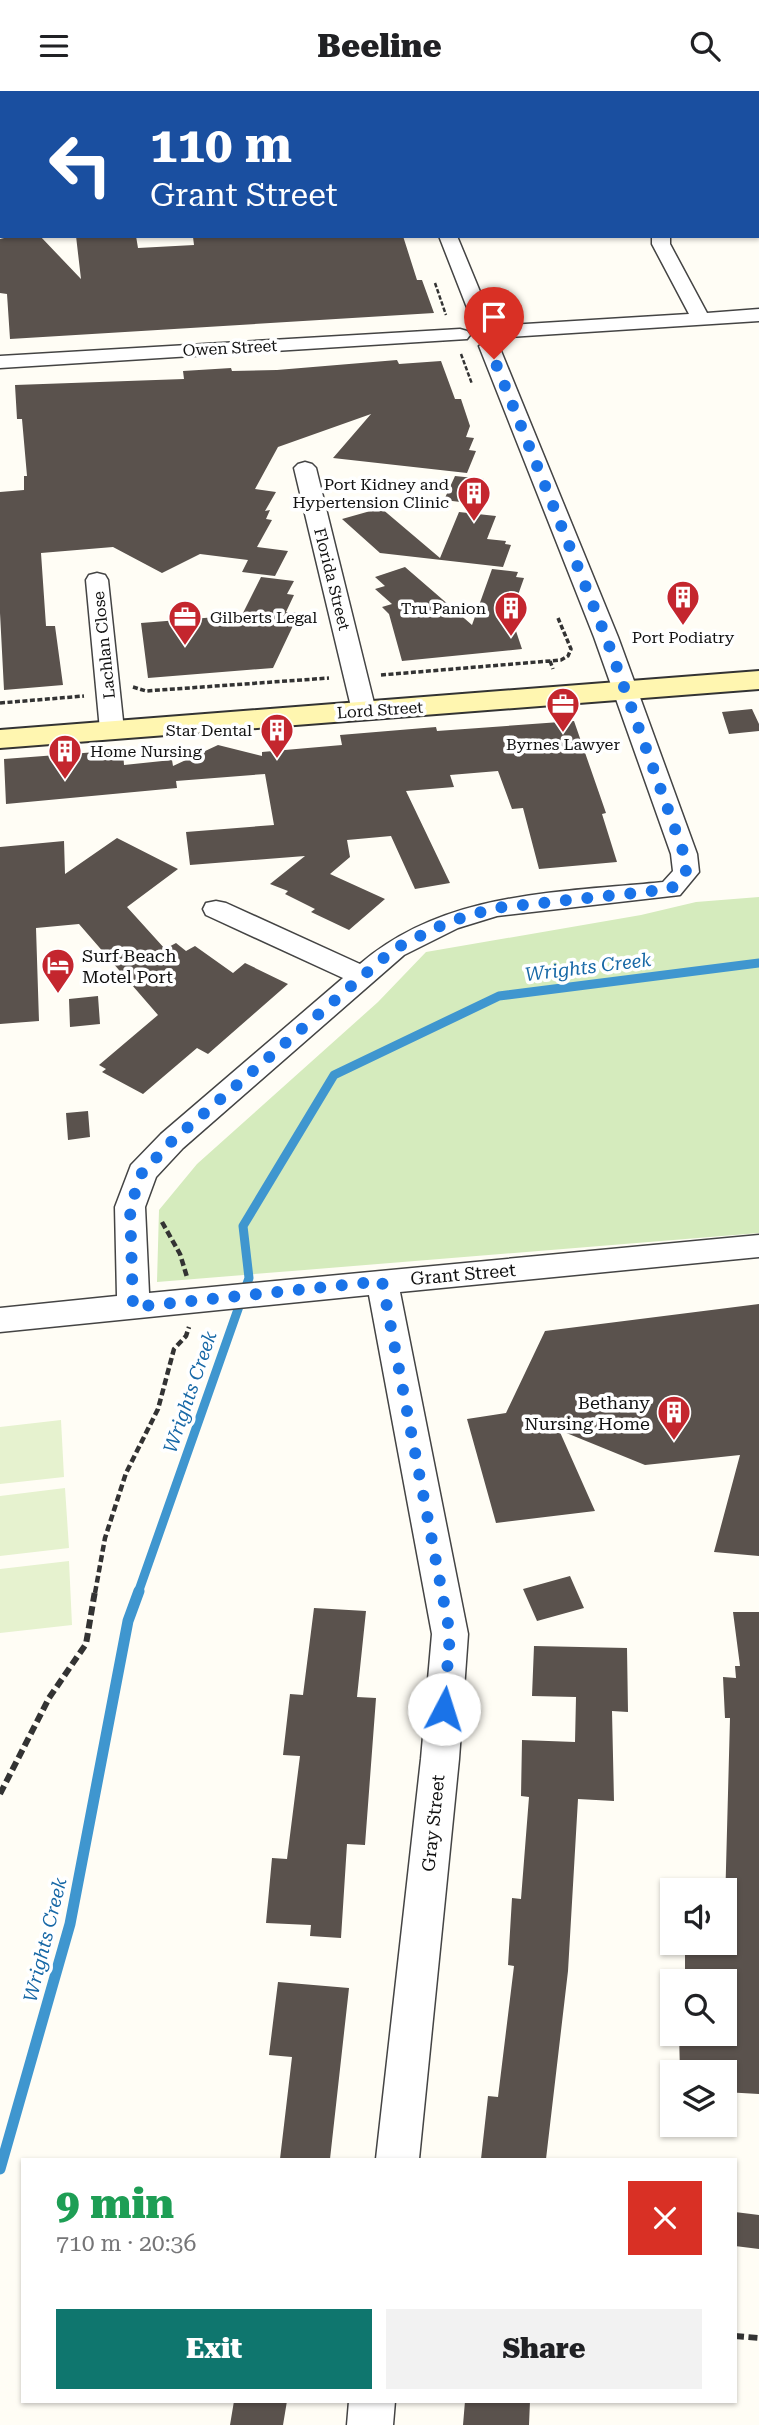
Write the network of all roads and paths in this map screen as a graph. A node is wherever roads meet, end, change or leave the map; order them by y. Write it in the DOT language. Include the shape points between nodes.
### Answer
graph roads {
  1 [pos="449,238"];
  2 [pos="661,238"];
  3 [pos="759,315"];
  4 [pos="701,319"];
  5 [pos="483,323"];
  6 [pos="509,331"];
  7 [pos="460,343"];
  8 [pos="489,346"];
  9 [pos="0,362"];
  10 [pos="471,384"];
  11 [pos="305,468"];
  12 [pos="97,580"];
  13 [pos="558,618"];
  14 [pos="573,640"];
  15 [pos="568,641"];
  16 [pos="550,661"];
  17 [pos="759,662"];
  18 [pos="552,669"];
  19 [pos="759,680"];
  20 [pos="127,681"];
  21 [pos="622,681"];
  22 [pos="359,689"];
  23 [pos="0,703"];
  24 [pos="104,712"];
  25 [pos="0,718"];
  26 [pos="0,739"];
  27 [pos="216,909"];
  28 [pos="362,977"];
  29 [pos="162,1209"];
  30 [pos="759,1247"];
  31 [pos="382,1281"];
  32 [pos="189,1287"];
  33 [pos="133,1307"];
  34 [pos="192,1318"];
  35 [pos="0,1320"];
  36 [pos="0,1794"];
  37 [pos="397,2158"];
  38 [pos="737,2336"];
  39 [pos="759,2339"];
  40 [pos="372,2403"];
  41 [pos="370,2425"];
  1 -- 5 [label="street"];
  2 -- 4 [label="street"];
  3 -- 4 [label="street"];
  4 -- 6 [label="street"];
  5 -- 6 [label="street"];
  5 -- 7 [label="street" via="464,328"];
  6 -- 8 [label="street" via="504,342"];
  7 -- 8 [label="street" via="461,339"];
  7 -- 9 [label="street, Owen Street"];
  7 -- 10 [label="path"];
  8 -- 21 [label="street"];
  11 -- 22 [label="street, Florida Street"];
  12 -- 24 [label="street, Lachlan Close"];
  13 -- 15 [label="path"];
  14 -- 15 [label="path"];
  15 -- 16 [label="path" via="568,656"];
  16 -- 18 [label="path"];
  16 -- 22 [label="path"];
  17 -- 21 [label="main road, Lord Street"];
  19 -- 21 [label="main road, Lord Street"];
  20 -- 22 [label="path" via="146,691"];
  21 -- 22 [label="main road, Lord Street"];
  21 -- 28 [label="street" via="684,854 686,872 671,889 495,908 448,922 394,949"];
  22 -- 24 [label="main road, Lord Street"];
  23 -- 24 [label="path"];
  24 -- 25 [label="main road, Lord Street"];
  24 -- 26 [label="main road, Lord Street"];
  27 -- 28 [label="street"];
  28 -- 33 [label="street" via="172,1141 142,1173 130,1207"];
  29 -- 32 [label="path" via="162,1222 180,1254"];
  30 -- 31 [label="street, Grant Street"];
  31 -- 33 [label="street, Grant Street"];
  31 -- 37 [label="street, Gray Street" via="450,1634"];
  33 -- 35 [label="street, Grant Street"];
  34 -- 36 [label="path" via="186,1336 174,1349 158,1409 126,1473 105,1538 86,1644 49,1698"];
  38 -- 39 [label="path"];
  40 -- 41 [label="street"];
}
